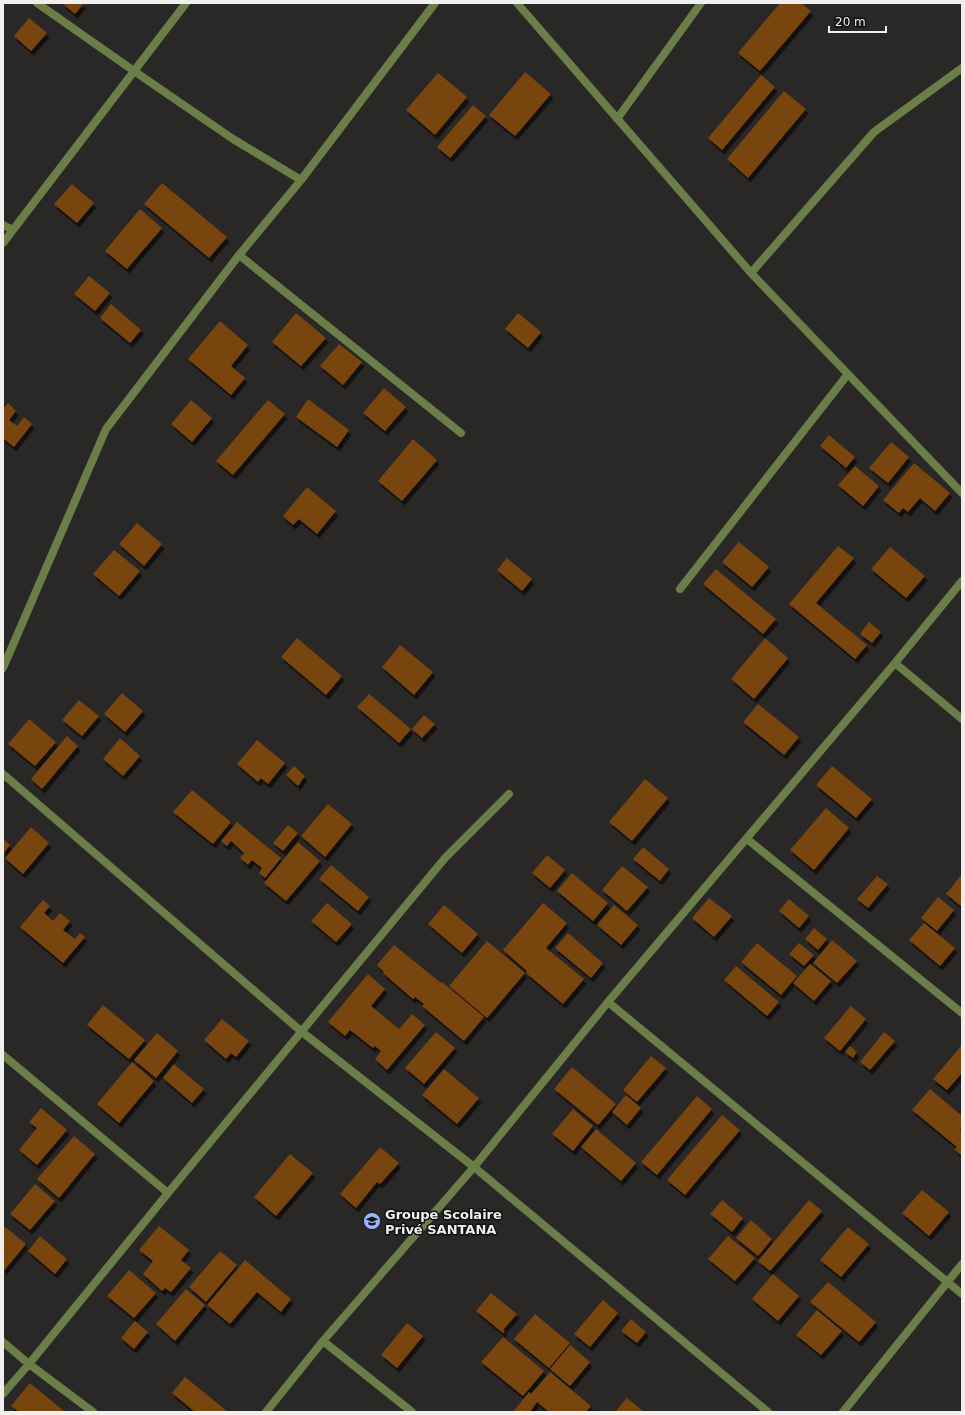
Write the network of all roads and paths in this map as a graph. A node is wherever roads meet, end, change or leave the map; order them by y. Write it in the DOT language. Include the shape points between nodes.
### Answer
graph roads {
  1 [pos="38,3"];
  2 [pos="186,3"];
  3 [pos="435,3"];
  4 [pos="517,3"];
  5 [pos="701,3"];
  6 [pos="962,68"];
  7 [pos="134,71"];
  8 [pos="617,119"];
  9 [pos="301,180"];
  10 [pos="3,225"];
  11 [pos="14,230"];
  12 [pos="3,243"];
  13 [pos="239,256"];
  14 [pos="751,273"];
  15 [pos="848,374"];
  16 [pos="461,433"];
  17 [pos="962,492"];
  18 [pos="962,581"];
  19 [pos="680,589"];
  20 [pos="895,663"];
  21 [pos="3,668"];
  22 [pos="962,719"];
  23 [pos="3,774"];
  24 [pos="509,794"];
  25 [pos="747,838"];
  26 [pos="608,1002"];
  27 [pos="962,1013"];
  28 [pos="302,1032"];
  29 [pos="3,1055"];
  30 [pos="474,1167"];
  31 [pos="168,1192"];
  32 [pos="962,1264"];
  33 [pos="947,1282"];
  34 [pos="962,1294"];
  35 [pos="323,1341"];
  36 [pos="3,1342"];
  37 [pos="29,1364"];
  38 [pos="3,1394"];
  39 [pos="93,1412"];
  40 [pos="266,1412"];
  41 [pos="412,1412"];
  42 [pos="768,1412"];
  43 [pos="842,1412"];
  1 -- 7 [label="street"];
  2 -- 7 [label="street"];
  3 -- 9 [label="street"];
  4 -- 8 [label="street"];
  5 -- 8 [label="street"];
  6 -- 14 [label="street" via="874,132"];
  7 -- 9 [label="street" via="233,139"];
  7 -- 11 [label="street"];
  8 -- 14 [label="street"];
  9 -- 13 [label="street"];
  10 -- 11 [label="street"];
  11 -- 12 [label="street"];
  13 -- 16 [label="street"];
  13 -- 21 [label="street" via="106,429"];
  14 -- 15 [label="street"];
  15 -- 17 [label="street"];
  15 -- 19 [label="street"];
  18 -- 20 [label="street"];
  20 -- 22 [label="street"];
  20 -- 25 [label="street"];
  23 -- 28 [label="street"];
  24 -- 28 [label="street" via="446,858"];
  25 -- 26 [label="street"];
  25 -- 27 [label="street"];
  26 -- 30 [label="street"];
  26 -- 33 [label="street"];
  28 -- 30 [label="street"];
  28 -- 31 [label="street"];
  29 -- 31 [label="street"];
  30 -- 35 [label="street"];
  30 -- 42 [label="street"];
  31 -- 37 [label="street"];
  32 -- 33 [label="street"];
  33 -- 34 [label="street"];
  33 -- 43 [label="street"];
  35 -- 40 [label="street"];
  35 -- 41 [label="street"];
  36 -- 37 [label="street"];
  37 -- 38 [label="street"];
  37 -- 39 [label="street"];
}
